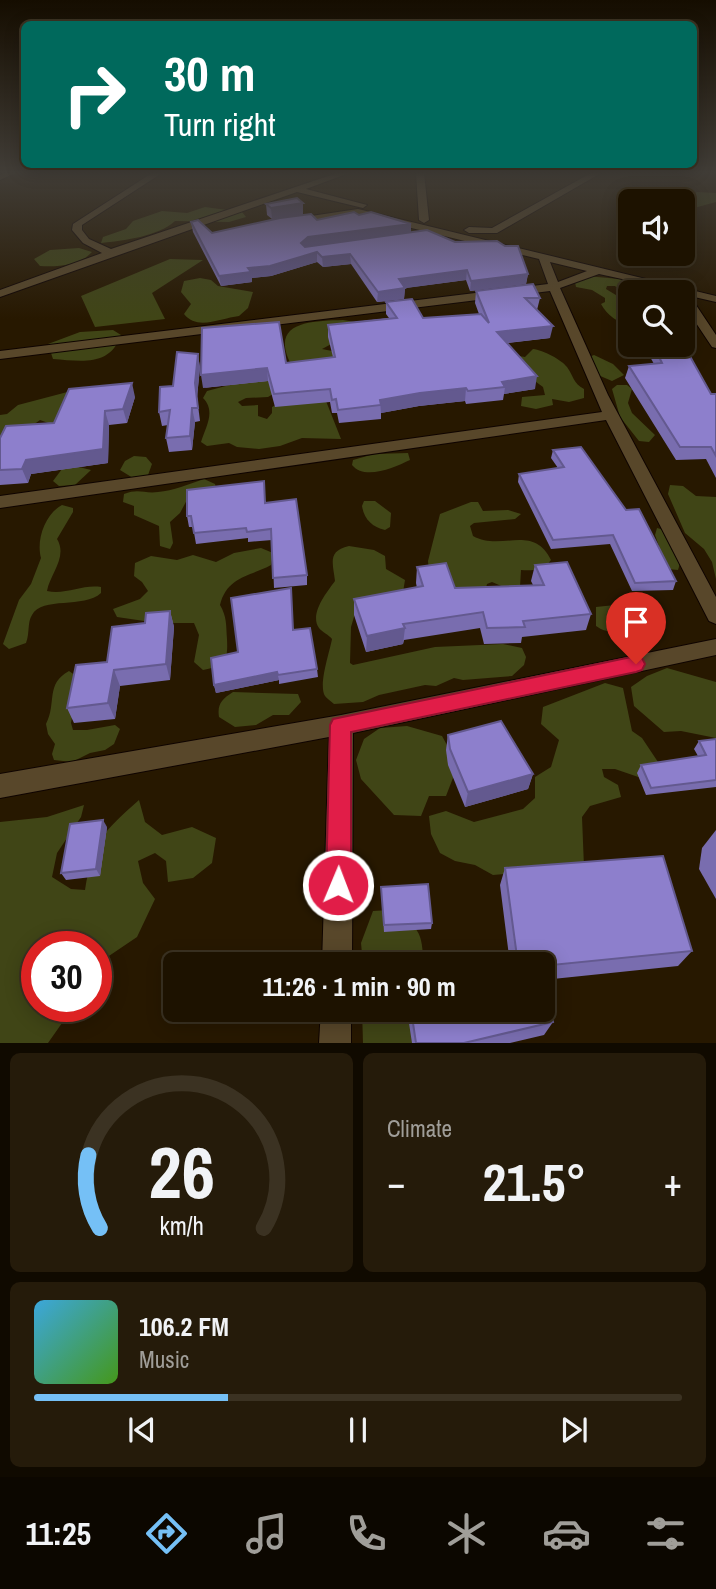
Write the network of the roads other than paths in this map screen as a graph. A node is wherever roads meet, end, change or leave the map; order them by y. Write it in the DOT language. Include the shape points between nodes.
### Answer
graph roads {
  1 [pos="82,222"];
  2 [pos="201,222"];
  3 [pos="399,222"];
  4 [pos="431,222"];
  5 [pos="509,222"];
  6 [pos="447,233"];
  7 [pos="420,237"];
  8 [pos="110,253"];
  9 [pos="543,257"];
  10 [pos="597,271"];
  11 [pos="633,280"];
  12 [pos="553,287"];
  13 [pos="0,294"];
  14 [pos="695,295"];
  15 [pos="716,299"];
  16 [pos="695,312"];
  17 [pos="716,344"];
  18 [pos="0,355"];
  19 [pos="611,415"];
  20 [pos="0,502"];
  21 [pos="716,616"];
  22 [pos="716,647"];
  23 [pos="341,725"];
  24 [pos="0,786"];
  25 [pos="337,952"];
  26 [pos="336,1022"];
  27 [pos="335,1043"];
  1 -- 8 [label="street" via="77,230 86,241"];
  2 -- 8 [label="street"];
  3 -- 6 [label="street"];
  4 -- 5 [label="street" via="494,230"];
  6 -- 7 [label="street"];
  6 -- 9 [label="street"];
  8 -- 13 [label="street"];
  9 -- 10 [label="street"];
  9 -- 12 [label="street"];
  10 -- 11 [label="street"];
  10 -- 12 [label="street"];
  12 -- 18 [label="street"];
  12 -- 19 [label="street"];
  14 -- 15 [label="street"];
  16 -- 17 [label="street"];
  19 -- 20 [label="street"];
  19 -- 21 [label="street"];
  22 -- 23 [label="street"];
  23 -- 24 [label="street"];
  23 -- 25 [label="street"];
  26 -- 27 [label="street"];
}
